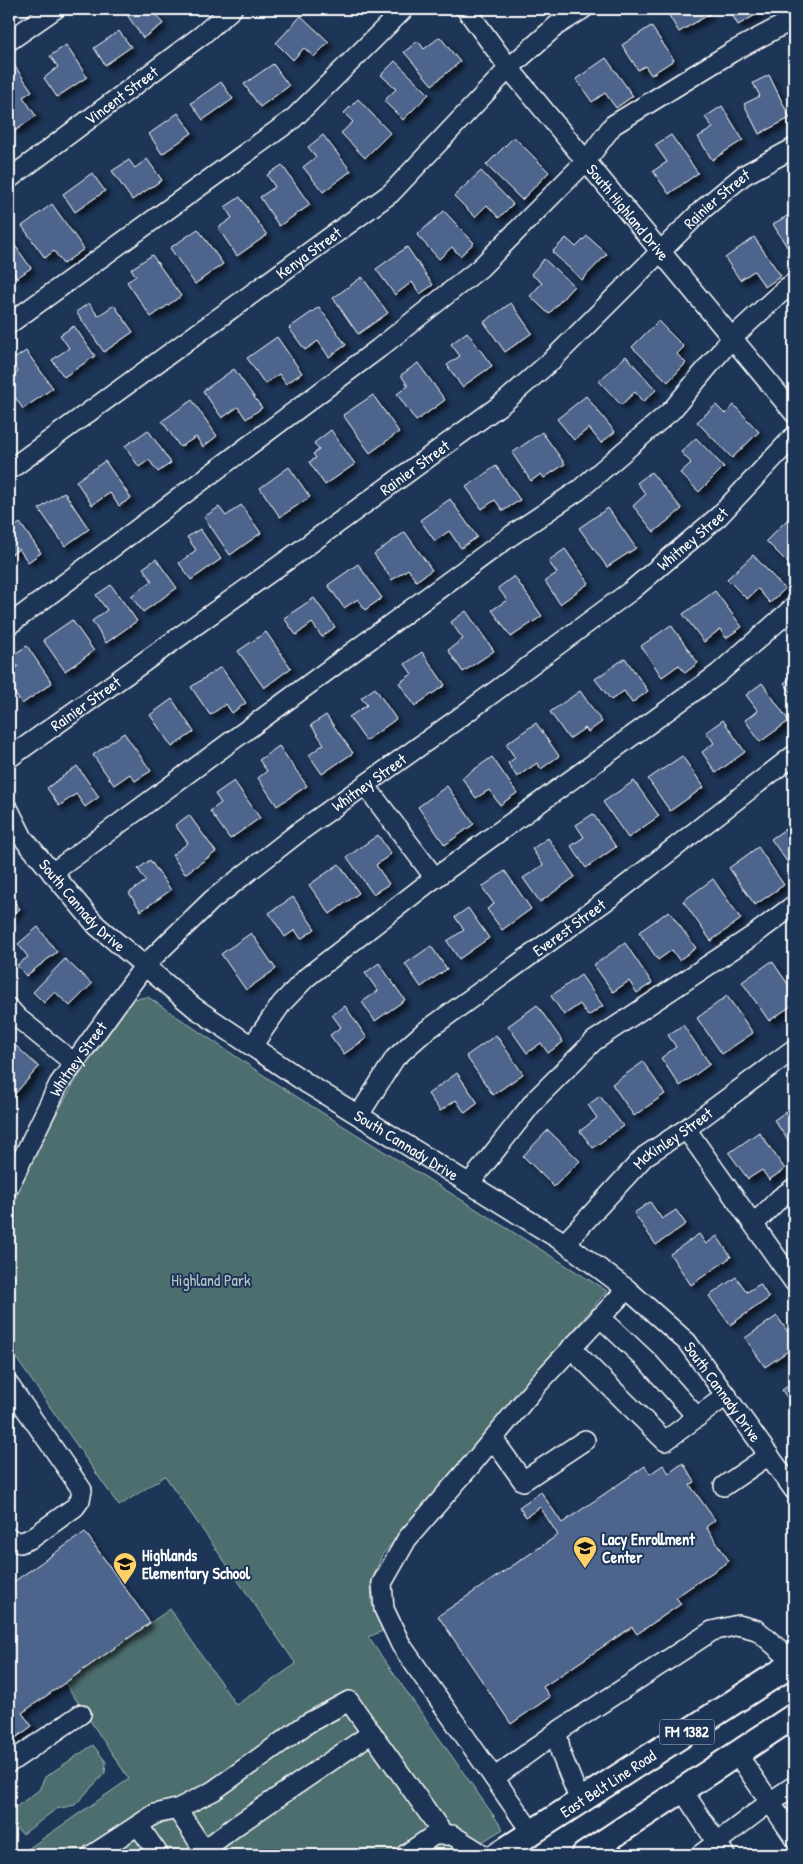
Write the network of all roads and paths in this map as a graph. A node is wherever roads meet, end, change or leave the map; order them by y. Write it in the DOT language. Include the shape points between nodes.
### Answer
graph roads {
  1 [pos="55,9"];
  2 [pos="232,9"];
  3 [pos="404,9"];
  4 [pos="466,9"];
  5 [pos="583,9"];
  6 [pos="794,19"];
  7 [pos="9,41"];
  8 [pos="509,68"];
  9 [pos="794,148"];
  10 [pos="586,161"];
  11 [pos="9,179"];
  12 [pos="660,251"];
  13 [pos="794,283"];
  14 [pos="9,324"];
  15 [pos="732,338"];
  16 [pos="794,413"];
  17 [pos="794,436"];
  18 [pos="9,470"];
  19 [pos="794,607"];
  20 [pos="9,625"];
  21 [pos="794,755"];
  22 [pos="9,758"];
  23 [pos="365,785"];
  24 [pos="9,810"];
  25 [pos="52,873"];
  26 [pos="435,878"];
  27 [pos="794,905"];
  28 [pos="145,965"];
  29 [pos="9,1008"];
  30 [pos="252,1046"];
  31 [pos="794,1049"];
  32 [pos="74,1062"];
  33 [pos="359,1115"];
  34 [pos="686,1129"];
  35 [pos="15,1156"];
  36 [pos="469,1184"];
  37 [pos="9,1186"];
  38 [pos="794,1188"];
  39 [pos="754,1224"];
  40 [pos="565,1243"];
  41 [pos="794,1282"];
  42 [pos="627,1289"];
  43 [pos="600,1317"];
  44 [pos="571,1348"];
  45 [pos="9,1385"];
  46 [pos="727,1395"];
  47 [pos="697,1417"];
  48 [pos="493,1439"];
  49 [pos="585,1440"];
  50 [pos="769,1455"];
  51 [pos="724,1486"];
  52 [pos="794,1490"];
  53 [pos="9,1538"];
  54 [pos="794,1662"];
  55 [pos="81,1714"];
  56 [pos="794,1716"];
  57 [pos="558,1732"];
  58 [pos="372,1733"];
  59 [pos="737,1754"];
  60 [pos="9,1763"];
  61 [pos="494,1778"];
  62 [pos="794,1786"];
  63 [pos="683,1791"];
  64 [pos="580,1801"];
  65 [pos="770,1802"];
  66 [pos="177,1809"];
  67 [pos="138,1825"];
  68 [pos="532,1833"];
  69 [pos="444,1835"];
  70 [pos="794,1837"];
  71 [pos="721,1849"];
  72 [pos="597,1852"];
  73 [pos="206,1853"];
  74 [pos="92,1855"];
  75 [pos="159,1855"];
  76 [pos="405,1855"];
  77 [pos="484,1855"];
  78 [pos="497,1855"];
  79 [pos="700,1855"];
  1 -- 7 [label="street"];
  2 -- 11 [label="street, Vincent Street"];
  3 -- 14 [label="street" via="293,118"];
  4 -- 8 [label="street, South Highland Drive"];
  5 -- 8 [label="street, Kenya Street" via="556,26"];
  6 -- 10 [label="street" via="732,52 613,125"];
  8 -- 10 [label="street, South Highland Drive"];
  8 -- 18 [label="street, Kenya Street" via="391,193"];
  9 -- 12 [label="street, Rainier Street" via="744,175"];
  10 -- 12 [label="street, South Highland Drive"];
  10 -- 20 [label="street" via="480,268 378,350"];
  12 -- 15 [label="street, South Highland Drive"];
  12 -- 22 [label="street, Rainier Street" via="552,360 502,403"];
  13 -- 15 [label="street"];
  15 -- 16 [label="street, South Highland Drive"];
  15 -- 25 [label="street" via="672,410 579,490 512,535"];
  17 -- 23 [label="street, Whitney Street" via="719,516 632,590"];
  19 -- 26 [label="street" via="718,674"];
  21 -- 33 [label="street, Everest Street" via="611,897 423,1033 395,1058"];
  23 -- 26 [label="street"];
  23 -- 28 [label="street, Whitney Street" via="212,900"];
  24 -- 25 [label="street, South Cannady Drive" via="23,838"];
  25 -- 28 [label="street, South Cannady Drive" via="97,926"];
  26 -- 30 [label="street" via="307,977 282,1003"];
  27 -- 36 [label="street" via="594,1041 535,1100"];
  28 -- 30 [label="street, South Cannady Drive" via="195,1008"];
  28 -- 32 [label="street, Whitney Street"];
  29 -- 32 [label="street"];
  30 -- 33 [label="street, South Cannady Drive"];
  31 -- 34 [label="street, McKinley Street"];
  32 -- 35 [label="street, Whitney Street"];
  33 -- 36 [label="street, South Cannady Drive"];
  34 -- 39 [label="street"];
  34 -- 40 [label="street, McKinley Street" via="645,1156"];
  35 -- 37 [label="street, Whitney Street"];
  36 -- 40 [label="street, South Cannady Drive"];
  38 -- 39 [label="street"];
  39 -- 41 [label="street"];
  40 -- 42 [label="street, South Cannady Drive"];
  42 -- 43 [label="street"];
  42 -- 46 [label="street, South Cannady Drive" via="687,1342"];
  43 -- 44 [label="street"];
  43 -- 47 [label="street" via="648,1362"];
  44 -- 47 [label="street" via="665,1441"];
  44 -- 48 [label="street"];
  45 -- 53 [label="street" via="82,1490 75,1507 32,1538 20,1543"];
  46 -- 47 [label="street"];
  46 -- 50 [label="street, South Cannady Drive"];
  48 -- 49 [label="street" via="523,1481"];
  48 -- 61 [label="street" via="407,1539 382,1583 384,1609 401,1645"];
  50 -- 51 [label="street"];
  50 -- 52 [label="street, South Cannady Drive"];
  54 -- 57 [label="street" via="757,1630 738,1625 712,1631"];
  54 -- 64 [label="main road, East Belt Line Road / FM 1382"];
  55 -- 60 [label="street"];
  56 -- 59 [label="main road, FM 1382"];
  57 -- 61 [label="street"];
  57 -- 64 [label="street" via="561,1754"];
  58 -- 66 [label="street" via="349,1701 308,1723 213,1791"];
  58 -- 69 [label="street"];
  58 -- 73 [label="street" via="236,1825"];
  59 -- 63 [label="main road, FM 1382"];
  59 -- 65 [label="street"];
  61 -- 68 [label="street"];
  62 -- 65 [label="street"];
  63 -- 71 [label="street"];
  63 -- 72 [label="main road, FM 1382"];
  64 -- 68 [label="main road, East Belt Line Road / FM 1382"];
  65 -- 70 [label="street"];
  65 -- 71 [label="street"];
  66 -- 67 [label="street" via="155,1814"];
  66 -- 73 [label="street"];
  67 -- 74 [label="street"];
  67 -- 75 [label="street"];
  68 -- 78 [label="main road, East Belt Line Road / FM 1382"];
  69 -- 76 [label="street" via="434,1835"];
  69 -- 77 [label="street" via="452,1835"];
  71 -- 79 [label="street"];
}
